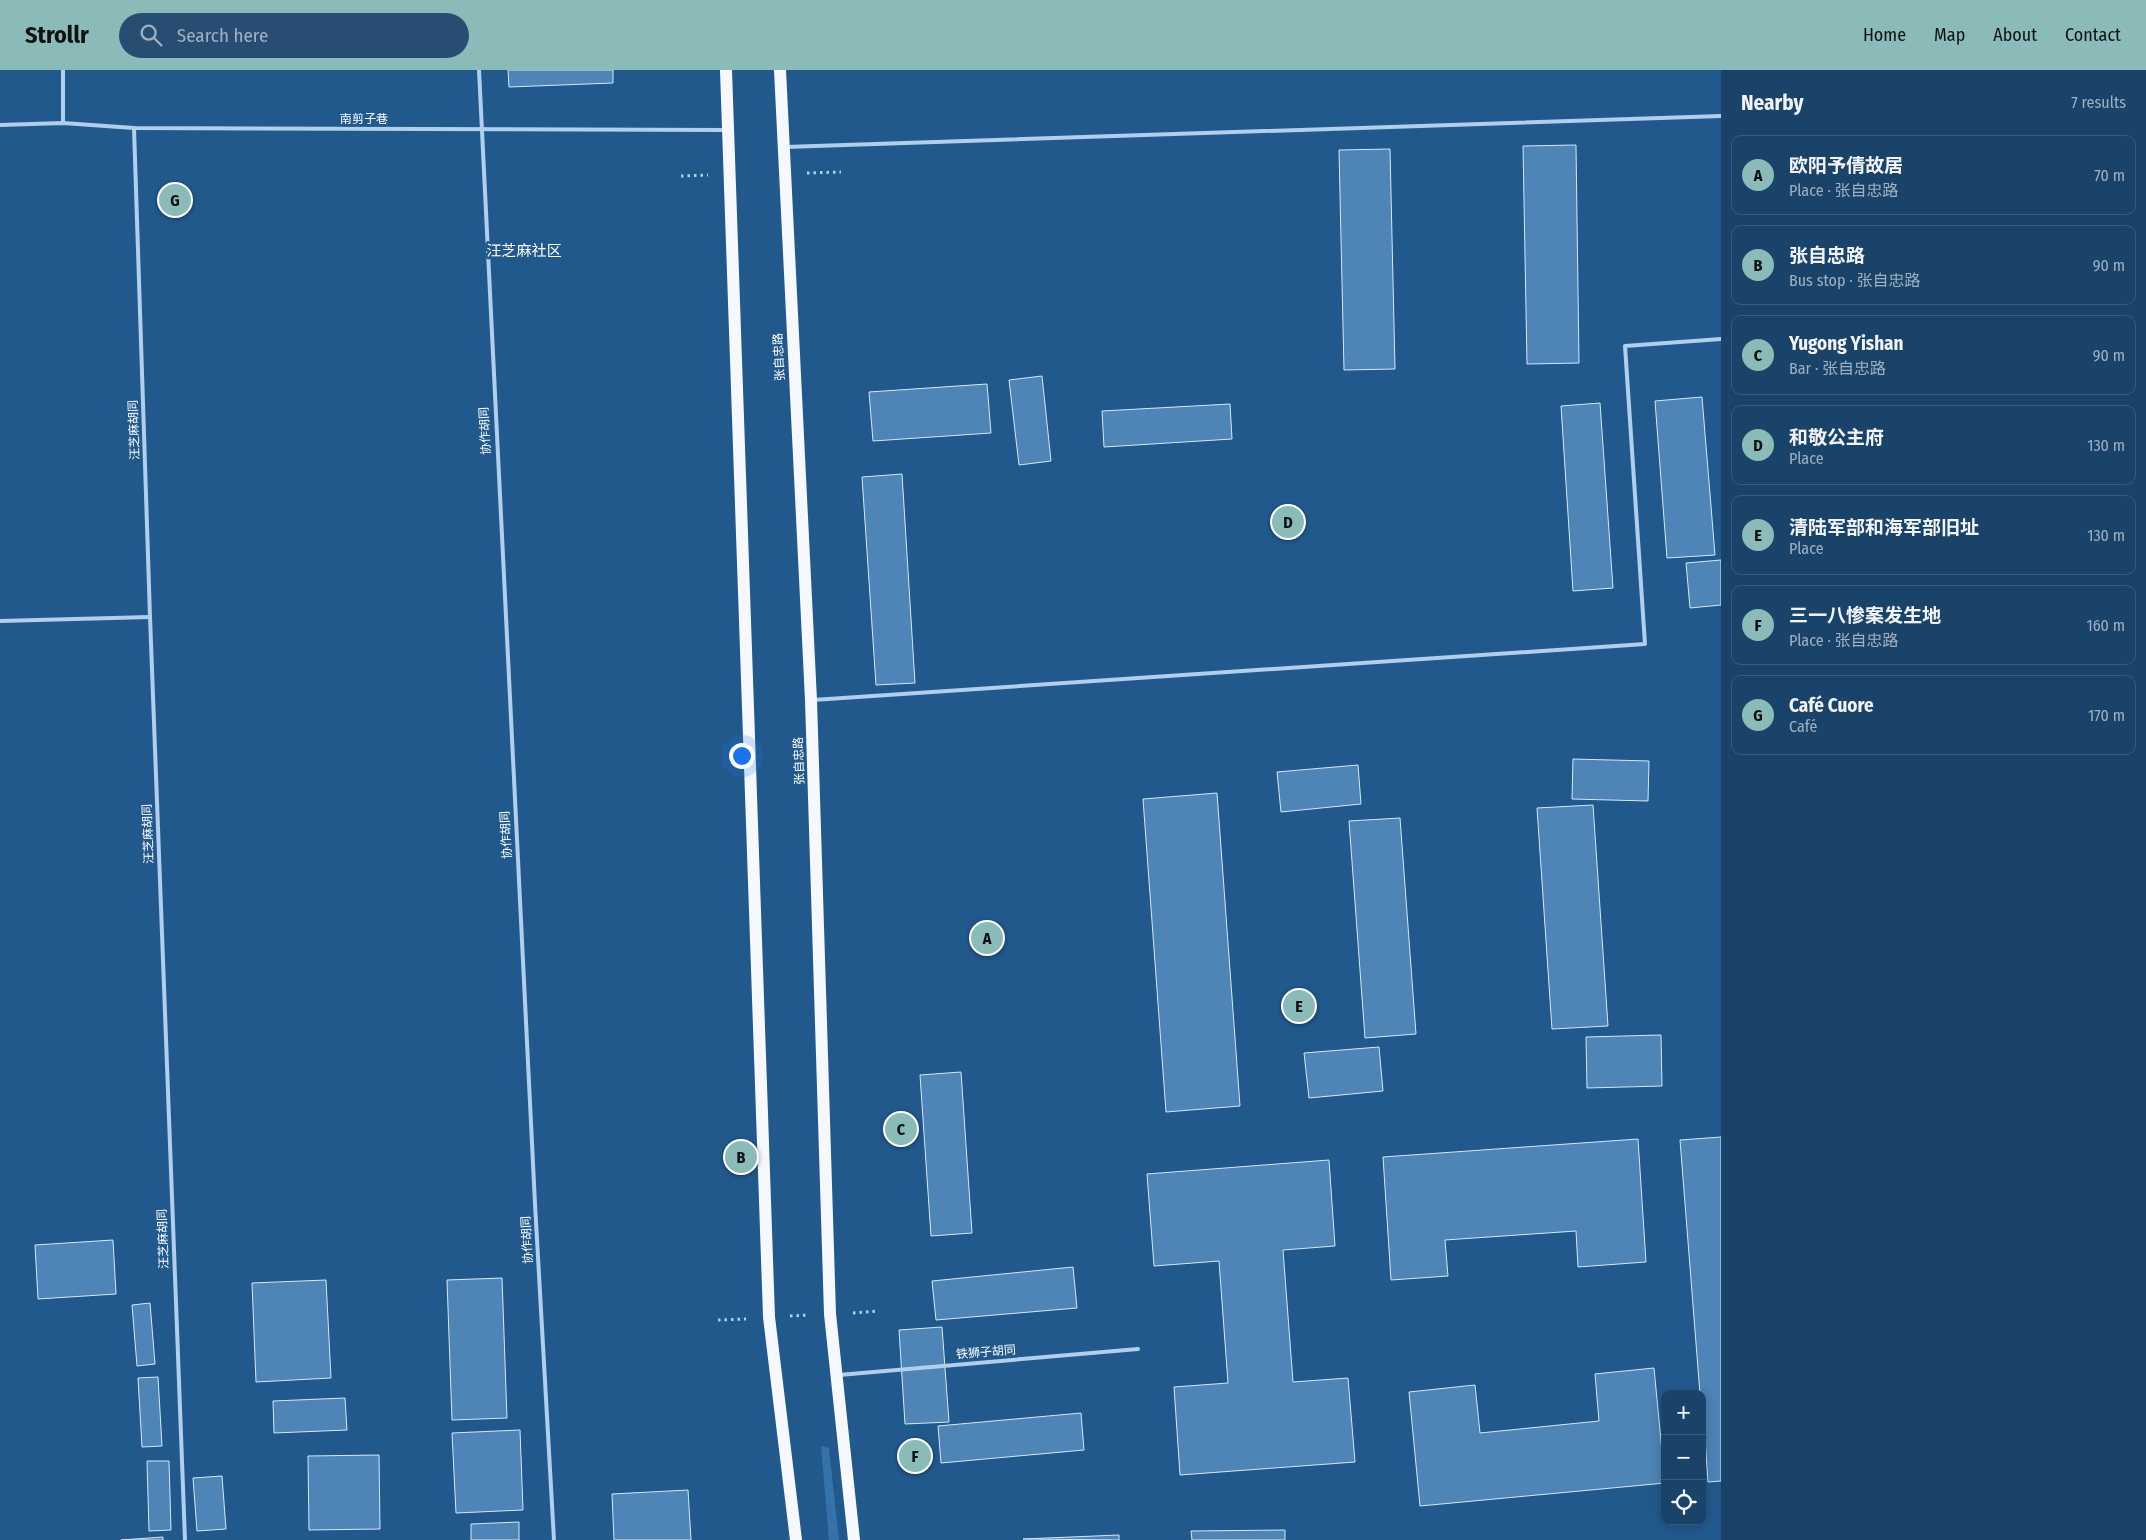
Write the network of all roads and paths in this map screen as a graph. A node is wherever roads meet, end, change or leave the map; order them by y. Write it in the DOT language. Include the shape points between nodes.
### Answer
graph roads {
  1 [pos="63,70"];
  2 [pos="479,70"];
  3 [pos="726,70"];
  4 [pos="780,70"];
  5 [pos="1721,116"];
  6 [pos="62,123"];
  7 [pos="0,125"];
  8 [pos="134,128"];
  9 [pos="480,129"];
  10 [pos="729,130"];
  11 [pos="783,147"];
  12 [pos="1721,339"];
  13 [pos="150,617"];
  14 [pos="0,621"];
  15 [pos="811,700"];
  16 [pos="879,1311"];
  17 [pos="830,1314"];
  18 [pos="769,1317"];
  19 [pos="718,1320"];
  20 [pos="1138,1349"];
  21 [pos="836,1375"];
  22 [pos="185,1540"];
  23 [pos="554,1540"];
  24 [pos="796,1540"];
  25 [pos="854,1540"];
  1 -- 6 [label="lane"];
  2 -- 9 [label="lane, 协作胡同"];
  3 -- 10 [label="main road"];
  4 -- 11 [label="main road, 张自忠路"];
  5 -- 11 [label="lane"];
  6 -- 7 [label="lane, 南剪子巷"];
  6 -- 8 [label="lane, 南剪子巷"];
  8 -- 9 [label="lane, 南剪子巷"];
  8 -- 13 [label="lane, 汪芝麻胡同"];
  9 -- 10 [label="lane, 南剪子巷"];
  9 -- 23 [label="lane, 协作胡同"];
  10 -- 18 [label="main road"];
  11 -- 15 [label="main road, 张自忠路"];
  12 -- 15 [label="lane" via="1625,346 1645,644"];
  13 -- 14 [label="lane"];
  13 -- 22 [label="lane, 汪芝麻胡同"];
  15 -- 17 [label="main road, 张自忠路"];
  16 -- 17 [label="path"];
  17 -- 18 [label="path"];
  17 -- 21 [label="main road, 张自忠路"];
  18 -- 19 [label="path"];
  18 -- 24 [label="main road"];
  20 -- 21 [label="lane, 铁狮子胡同"];
  21 -- 25 [label="main road, 张自忠路"];
}
